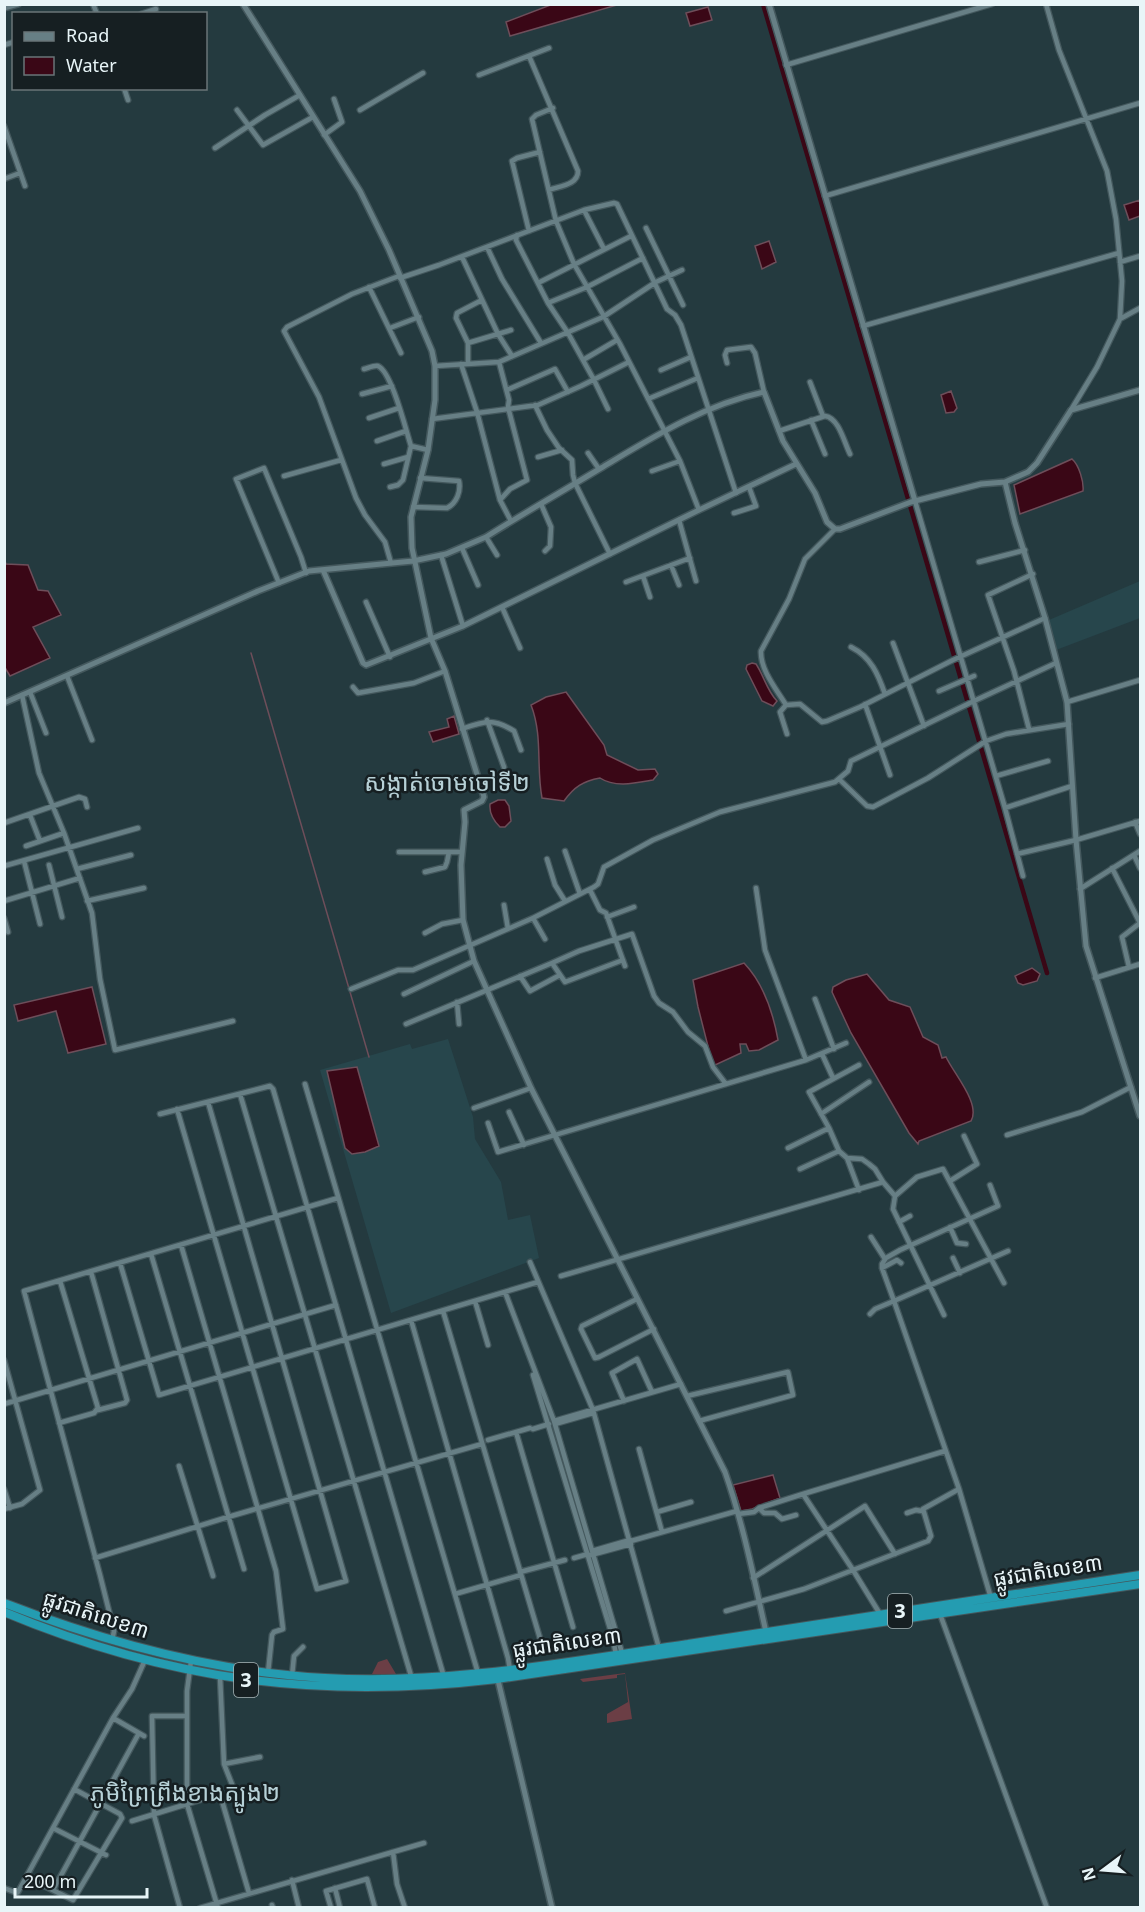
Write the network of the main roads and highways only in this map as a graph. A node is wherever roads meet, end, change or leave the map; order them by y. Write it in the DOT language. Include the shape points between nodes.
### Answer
graph roads {
  1 [pos="1140,1575"];
  2 [pos="1140,1584"];
  3 [pos="4,1603"];
  4 [pos="4,1612"];
  5 [pos="660,1652"];
  6 [pos="510,1673"];
  7 [pos="497,1675"];
  1 -- 5 [label="highway, ផ្លូវជាតិលេខ៣ / 3"];
  2 -- 5 [label="highway, ផ្លូវជាតិលេខ៣ / 3"];
  3 -- 7 [label="highway, ផ្លូវជាតិលេខ៣ / 3" via="112,1641 191,1661 268,1673 356,1680"];
  4 -- 7 [label="highway, ផ្លូវជាតិលេខ៣ / 3" via="145,1660 220,1676 290,1685 422,1687"];
  5 -- 6 [label="highway, ផ្លូវជាតិលេខ៣ / 3"];
  5 -- 6 [label="highway, ផ្លូវជាតិលេខ៣ / 3" via="619,1654"];
  6 -- 7 [label="highway, ផ្លូវជាតិលេខ៣ / 3"];
}
